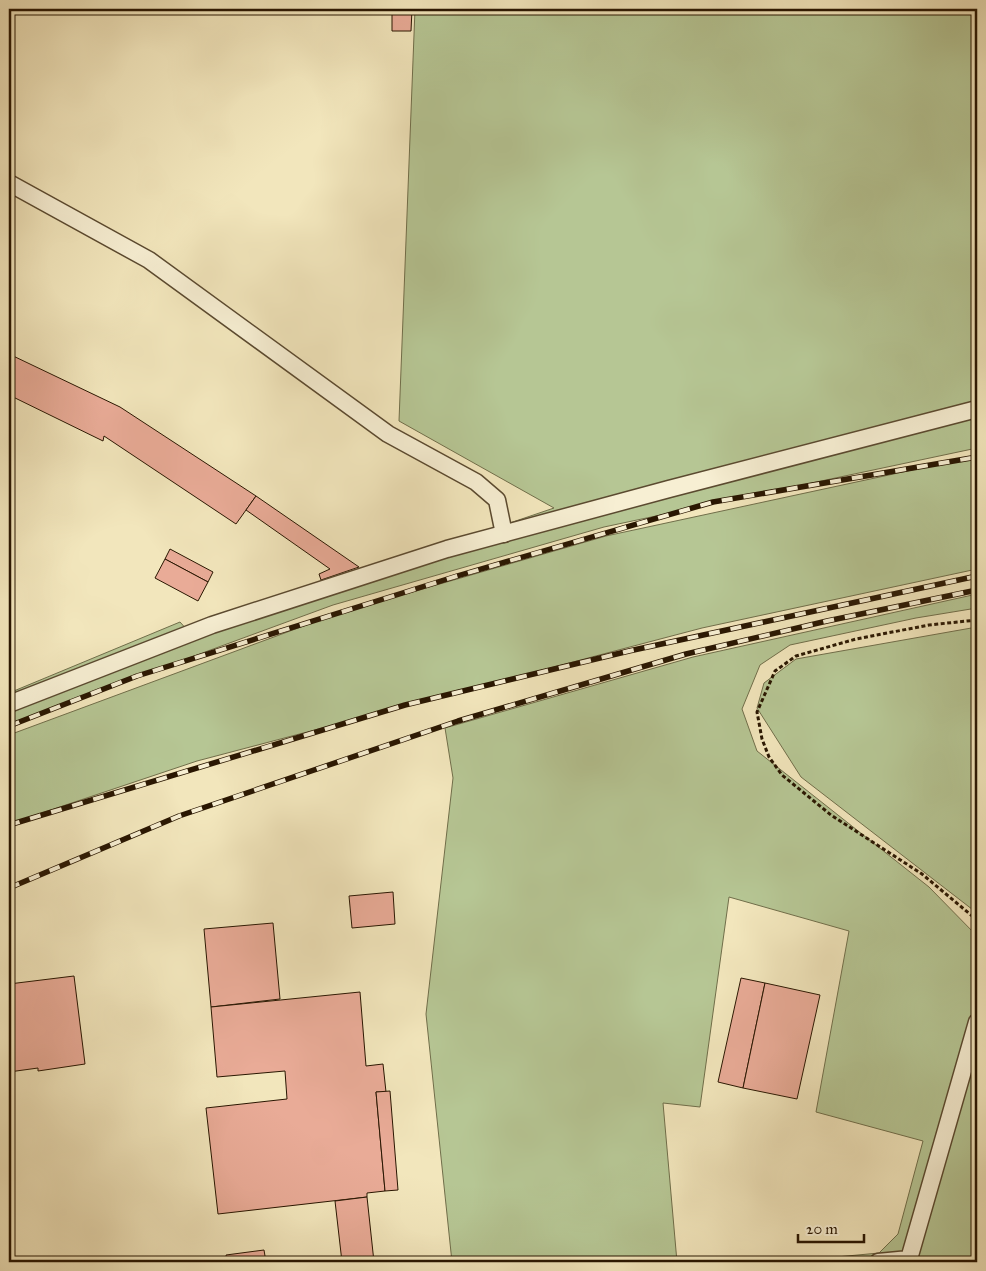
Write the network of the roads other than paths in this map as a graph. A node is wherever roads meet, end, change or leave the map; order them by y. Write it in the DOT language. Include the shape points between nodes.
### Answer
graph roads {
  1 [pos="9,182"];
  2 [pos="977,409"];
  3 [pos="504,534"];
  4 [pos="9,704"];
  5 [pos="977,1022"];
  6 [pos="878,1262"];
  1 -- 3 [label="street" via="149,260 388,434 476,482 497,500"];
  2 -- 3 [label="street"];
  3 -- 4 [label="street" via="447,549 212,625"];
  5 -- 6 [label="street" via="909,1259"];
}
